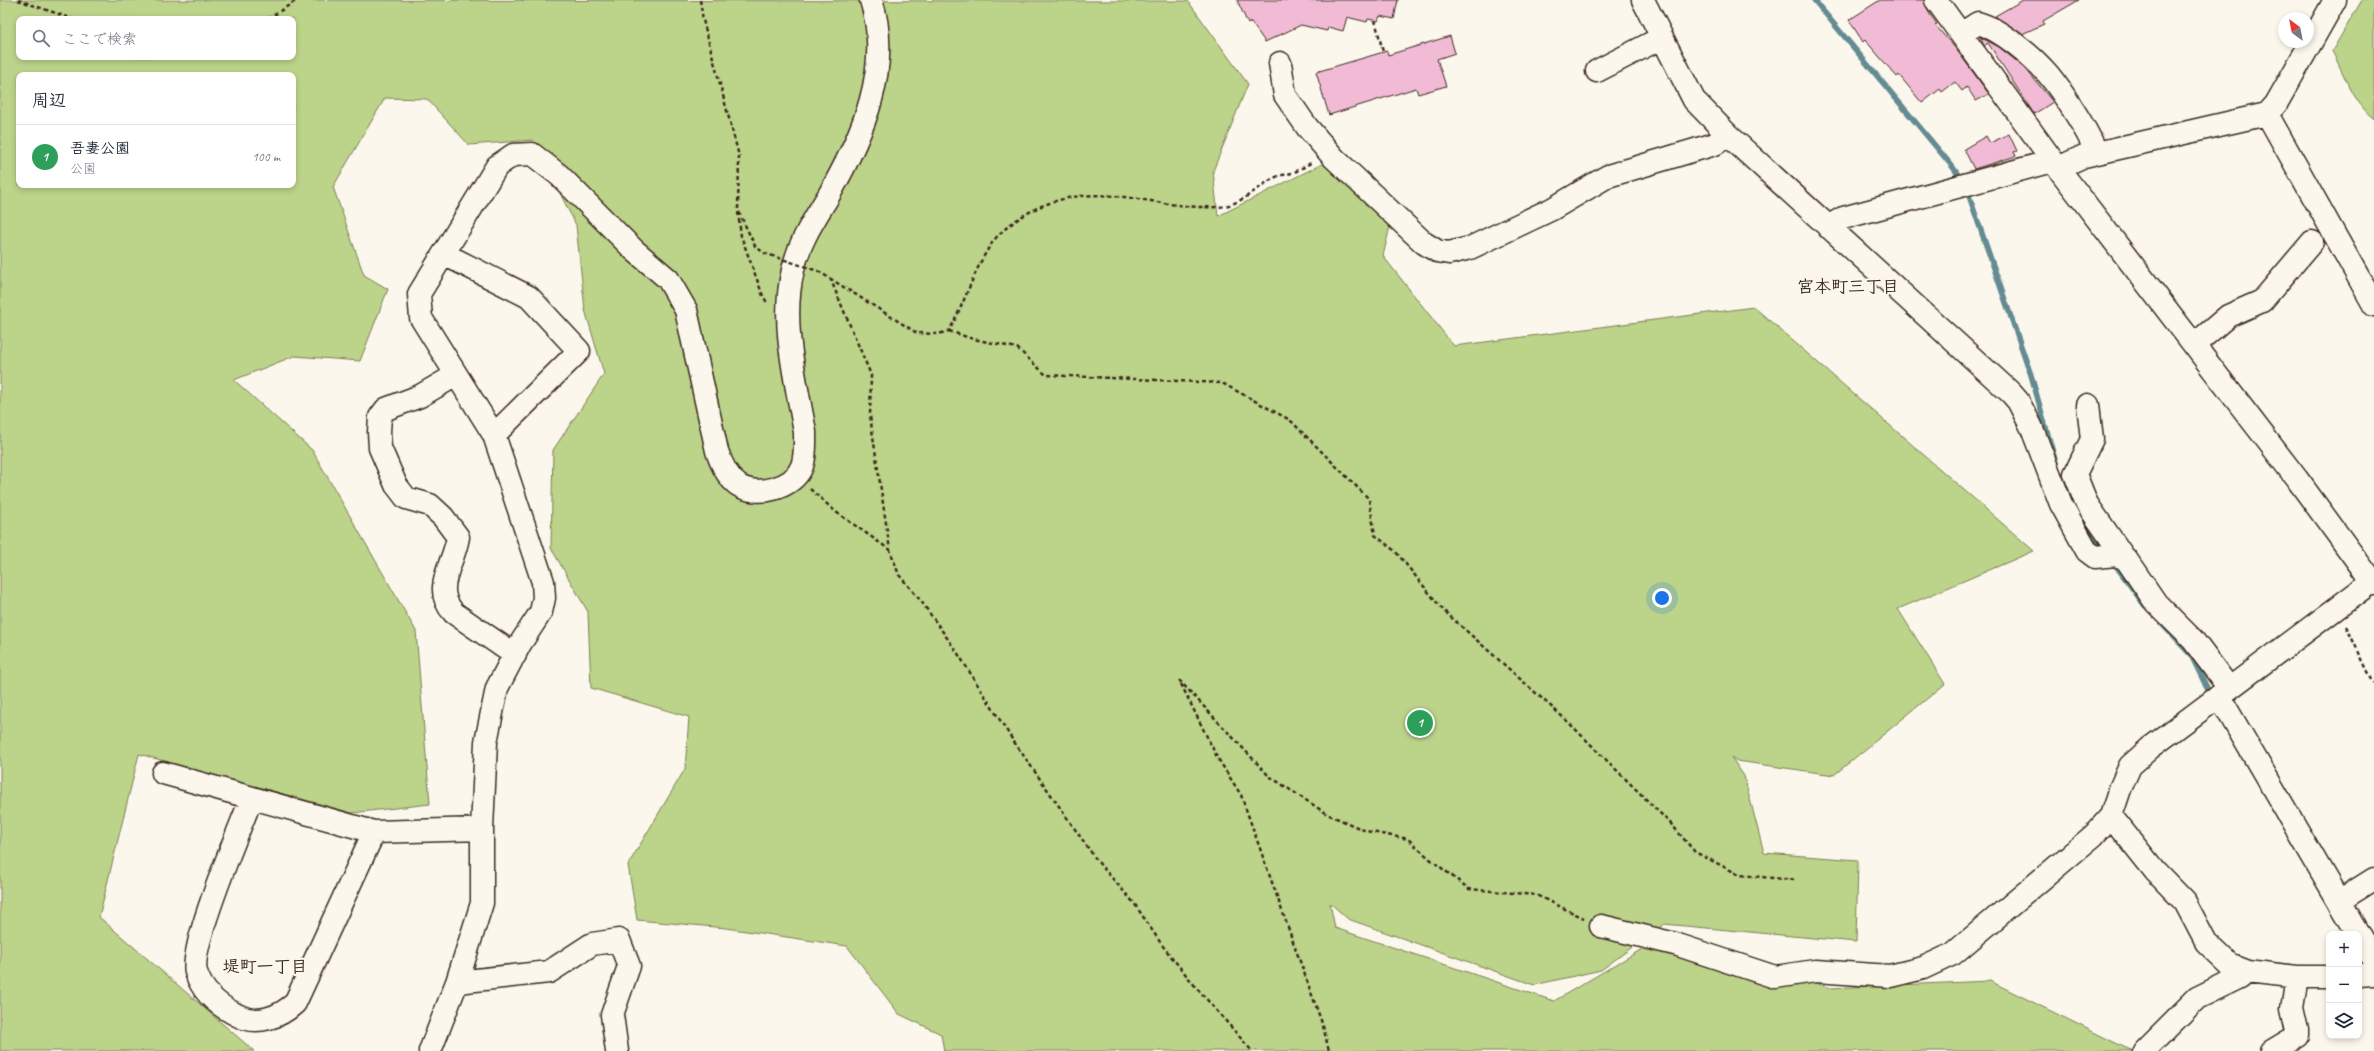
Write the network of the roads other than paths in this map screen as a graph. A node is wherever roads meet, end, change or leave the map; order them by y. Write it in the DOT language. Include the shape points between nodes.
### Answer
graph roads {
  1 [pos="871,0"];
  2 [pos="1643,0"];
  3 [pos="1936,0"];
  4 [pos="2335,0"];
  5 [pos="1961,34"];
  6 [pos="1661,38"];
  7 [pos="1280,62"];
  8 [pos="1597,71"];
  9 [pos="2267,114"];
  10 [pos="1728,135"];
  11 [pos="2096,154"];
  12 [pos="2055,165"];
  13 [pos="1828,227"];
  14 [pos="2312,242"];
  15 [pos="444,254"];
  16 [pos="2374,305"];
  17 [pos="2194,345"];
  18 [pos="456,375"];
  19 [pos="2088,405"];
  20 [pos="494,435"];
  21 [pos="2114,556"];
  22 [pos="2373,582"];
  23 [pos="516,655"];
  24 [pos="2224,692"];
  25 [pos="163,773"];
  26 [pos="251,800"];
  27 [pos="2111,816"];
  28 [pos="482,829"];
  29 [pos="374,832"];
  30 [pos="2374,879"];
  31 [pos="2339,901"];
  32 [pos="1601,926"];
  33 [pos="2357,931"];
  34 [pos="2362,940"];
  35 [pos="2374,960"];
  36 [pos="2247,971"];
  37 [pos="2374,974"];
  38 [pos="2362,975"];
  39 [pos="2297,977"];
  40 [pos="2326,977"];
  41 [pos="457,982"];
  42 [pos="430,1051"];
  43 [pos="617,1051"];
  44 [pos="2144,1051"];
  45 [pos="2272,1051"];
  1 -- 15 [label="street" via="878,35 877,68 872,100 829,195 810,224 792,272 788,337 805,432 802,467 780,486 767,490 747,489 738,485 729,475 717,451 686,310 668,279 634,250 559,175 532,154 513,155 497,166"];
  2 -- 6 [label="street"];
  3 -- 5 [label="street"];
  4 -- 9 [label="street" via="2276,104"];
  5 -- 11 [label="street" via="1978,23 2010,40 2047,73 2091,139"];
  5 -- 12 [label="street"];
  6 -- 8 [label="street"];
  6 -- 10 [label="street" via="1694,100"];
  7 -- 10 [label="street" via="1283,85 1290,105 1330,152 1424,243 1437,251 1449,252 1470,248 1552,209 1608,176 1715,144"];
  9 -- 11 [label="street"];
  9 -- 16 [label="street"];
  10 -- 13 [label="street"];
  11 -- 12 [label="street"];
  12 -- 13 [label="street" via="1965,185 1843,218"];
  12 -- 17 [label="street"];
  13 -- 21 [label="street" via="2018,401 2031,426 2061,504 2090,555"];
  14 -- 17 [label="street" via="2262,301 2228,316"];
  15 -- 18 [label="street" via="419,294 421,318"];
  15 -- 20 [label="street" via="529,297 579,351"];
  17 -- 22 [label="street"];
  18 -- 20 [label="street"];
  18 -- 23 [label="street" via="420,396 386,409 380,417 380,448 396,485 406,498 430,505 458,537 446,574 446,604 454,613"];
  19 -- 21 [label="street" via="2092,439 2075,474 2087,504"];
  20 -- 23 [label="street" via="543,582 544,598 541,612"];
  21 -- 24 [label="street" via="2193,640"];
  22 -- 24 [label="street"];
  23 -- 28 [label="street" via="497,688 486,742"];
  24 -- 27 [label="street" via="2130,766"];
  24 -- 31 [label="street"];
  25 -- 26 [label="street"];
  26 -- 29 [label="street"];
  26 -- 29 [label="street" via="201,933 195,960 196,972 203,989 221,1006 238,1016 258,1020 273,1018 284,1013 295,1003"];
  27 -- 32 [label="street" via="2094,835 1953,954 1923,968 1890,976 1815,971 1775,977 1675,944"];
  27 -- 36 [label="street" via="2155,871 2185,902 2206,942 2229,964"];
  28 -- 29 [label="street"];
  28 -- 41 [label="street" via="482,903"];
  30 -- 31 [label="street"];
  31 -- 33 [label="street"];
  34 -- 35 [label="street"];
  36 -- 39 [label="street"];
  36 -- 44 [label="street" via="2197,998"];
  37 -- 38 [label="street"];
  39 -- 40 [label="street"];
  39 -- 45 [label="street" via="2292,1008 2297,1036"];
  41 -- 42 [label="street"];
  41 -- 43 [label="street" via="548,972 592,944 620,940 629,966 612,1015"];
}
